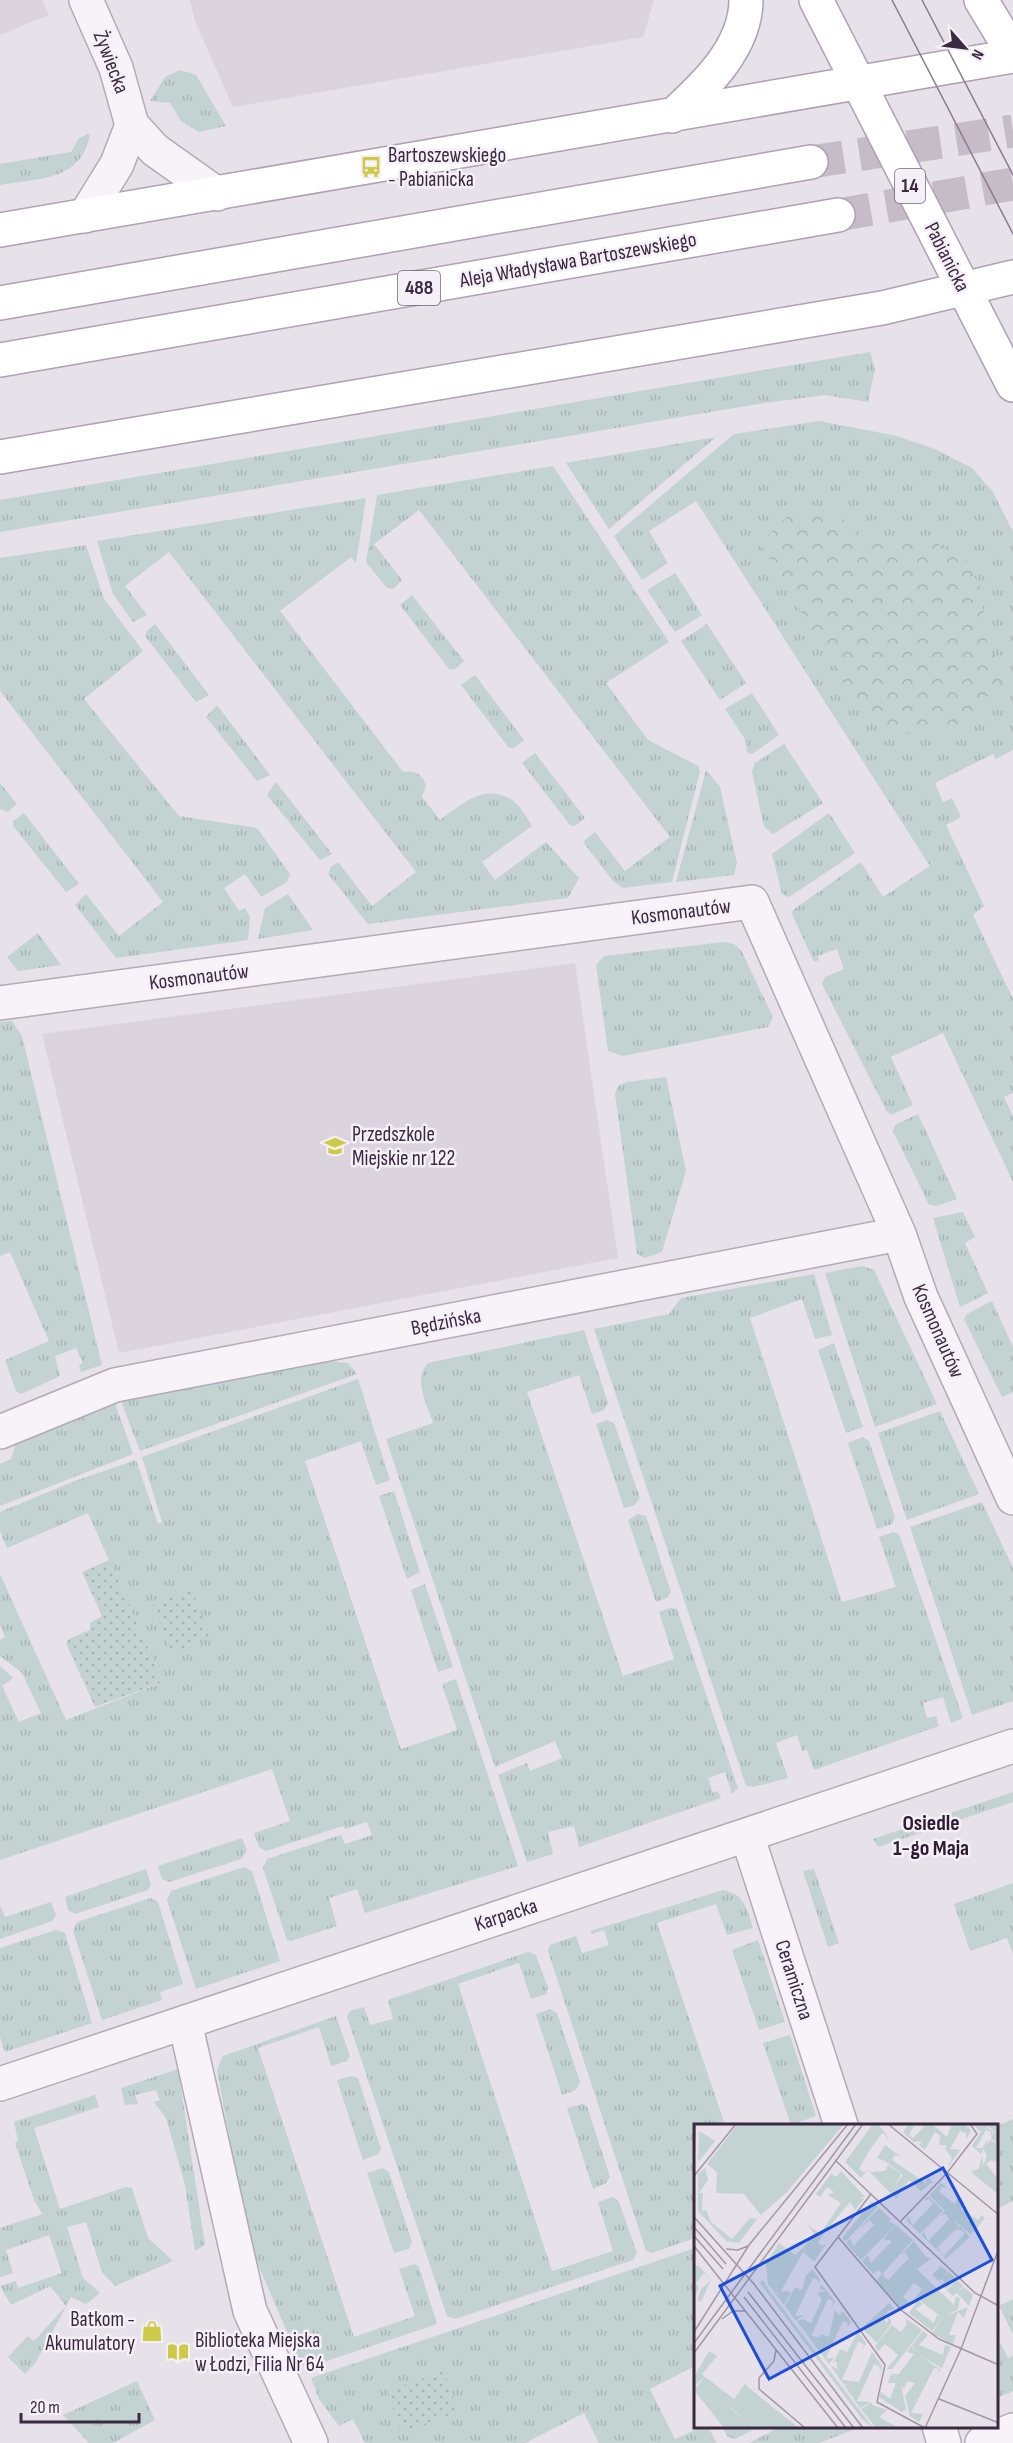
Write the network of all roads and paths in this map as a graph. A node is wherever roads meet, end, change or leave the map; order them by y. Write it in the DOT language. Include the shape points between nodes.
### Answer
graph roads {
  1 [pos="86,0"];
  2 [pos="746,0"];
  3 [pos="816,0"];
  4 [pos="981,0"];
  5 [pos="1013,54"];
  6 [pos="857,83"];
  7 [pos="672,116"];
  8 [pos="132,125"];
  9 [pos="810,162"];
  10 [pos="217,194"];
  11 [pos="838,215"];
  12 [pos="85,216"];
  13 [pos="0,230"];
  14 [pos="1013,277"];
  15 [pos="963,289"];
  16 [pos="0,303"];
  17 [pos="0,360"];
  18 [pos="1013,385"];
  19 [pos="0,458"];
  20 [pos="0,1003"];
  21 [pos="899,1234"];
  22 [pos="0,1432"];
  23 [pos="1013,1498"];
  24 [pos="1013,1746"];
  25 [pos="747,1835"];
  26 [pos="185,2022"];
  27 [pos="0,2084"];
  28 [pos="841,2124"];
  29 [pos="939,2428"];
  30 [pos="1013,2430"];
  31 [pos="311,2443"];
  32 [pos="944,2443"];
  33 [pos="982,2443"];
  1 -- 8 [label="street, Żywiecka" via="116,68"];
  2 -- 7 [label="main road" via="739,31 727,56 704,87"];
  3 -- 6 [label="main road, Pabianicka / 14"];
  4 -- 5 [label="main road"];
  5 -- 6 [label="main road"];
  6 -- 7 [label="main road"];
  6 -- 15 [label="main road, Pabianicka / 14"];
  7 -- 10 [label="main road"];
  8 -- 10 [label="street, Żywiecka" via="155,150"];
  8 -- 12 [label="street" via="117,164"];
  9 -- 16 [label="main road"];
  10 -- 12 [label="main road"];
  11 -- 17 [label="main road, Aleja Władysława Bartoszewskiego / 488"];
  12 -- 13 [label="main road"];
  14 -- 15 [label="main road"];
  15 -- 18 [label="main road, Pabianicka / 14"];
  15 -- 19 [label="main road" via="882,308"];
  20 -- 21 [label="street, Kosmonautów" via="752,902"];
  21 -- 22 [label="street, Będzińska" via="115,1385"];
  21 -- 23 [label="street, Kosmonautów" via="921,1297"];
  24 -- 25 [label="street, Karpacka"];
  25 -- 26 [label="street, Karpacka"];
  25 -- 28 [label="street, Ceramiczna"];
  26 -- 27 [label="street, Karpacka"];
  26 -- 31 [label="street" via="250,2311"];
  29 -- 32 [label="street"];
  30 -- 33 [label="street"];
}
